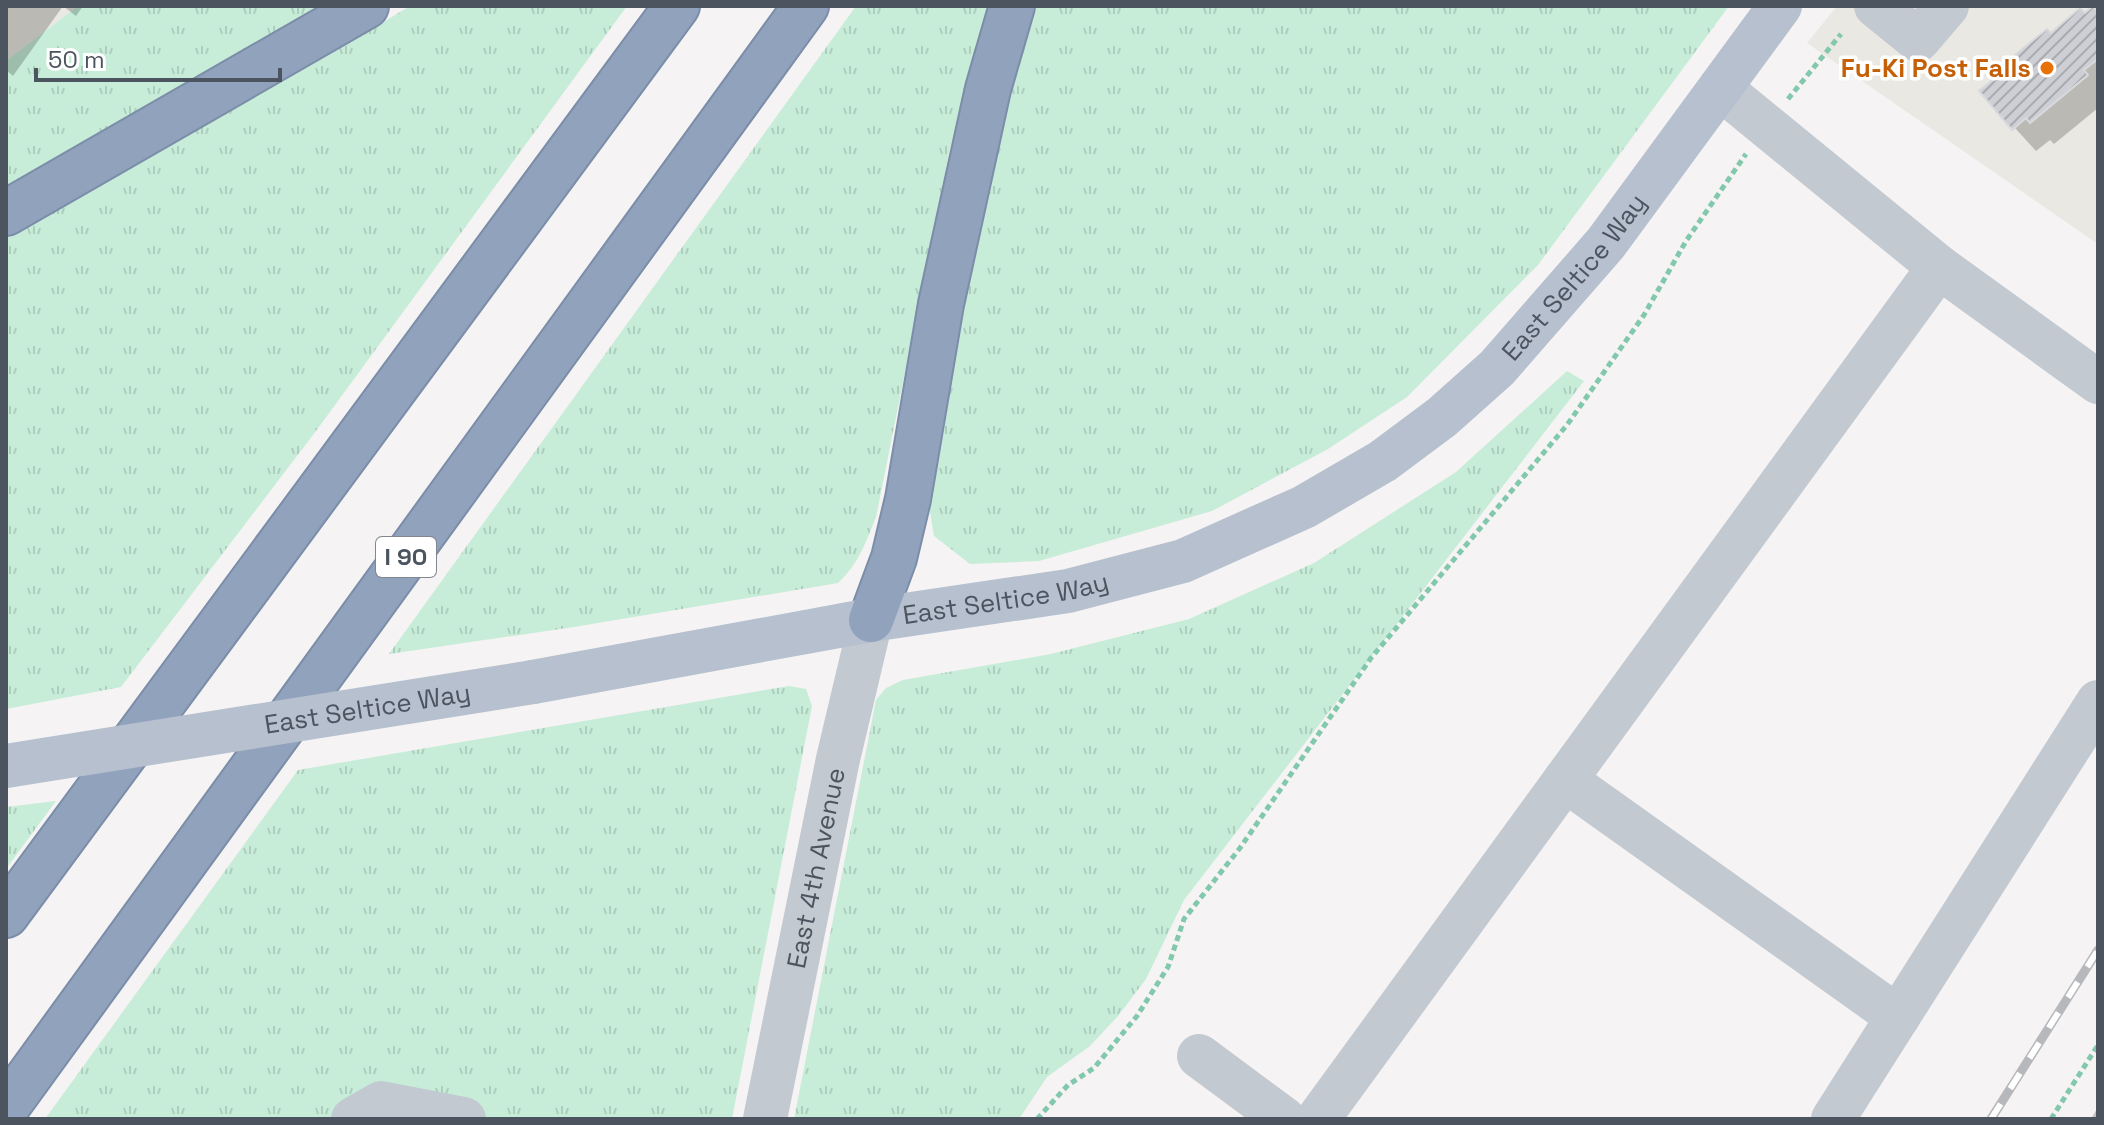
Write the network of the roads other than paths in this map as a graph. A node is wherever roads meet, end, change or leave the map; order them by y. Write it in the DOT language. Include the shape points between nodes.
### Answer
graph roads {
  1 [pos="366,6"];
  2 [pos="677,6"];
  3 [pos="806,6"];
  4 [pos="1012,6"];
  5 [pos="1780,6"];
  6 [pos="1876,6"];
  7 [pos="1947,6"];
  8 [pos="1720,88"];
  9 [pos="6,213"];
  10 [pos="1939,267"];
  11 [pos="2098,382"];
  12 [pos="871,620"];
  13 [pos="2098,702"];
  14 [pos="6,766"];
  15 [pos="1565,780"];
  16 [pos="6,915"];
  17 [pos="1898,1017"];
  18 [pos="1199,1056"];
  19 [pos="6,1108"];
  20 [pos="353,1119"];
  21 [pos="464,1119"];
  22 [pos="765,1119"];
  23 [pos="1284,1119"];
  24 [pos="1318,1119"];
  25 [pos="1833,1119"];
  1 -- 9 [label="highway"];
  2 -- 16 [label="highway"];
  3 -- 19 [label="highway, I 90"];
  4 -- 12 [label="highway" via="988,89 941,304 908,499"];
  5 -- 8 [label="main road, East Seltice Way"];
  6 -- 7 [label="street" via="1918,40"];
  8 -- 10 [label="street"];
  8 -- 12 [label="main road, East Seltice Way" via="1606,243 1497,368 1383,461 1304,507 1183,561 1068,591"];
  10 -- 11 [label="street"];
  10 -- 15 [label="street"];
  12 -- 14 [label="main road, East Seltice Way, bridge" via="533,682"];
  12 -- 22 [label="street, East 4th Avenue"];
  13 -- 17 [label="street"];
  15 -- 17 [label="street"];
  15 -- 24 [label="street"];
  17 -- 25 [label="street"];
  18 -- 23 [label="street"];
  20 -- 21 [label="street" via="381,1103"];
}
